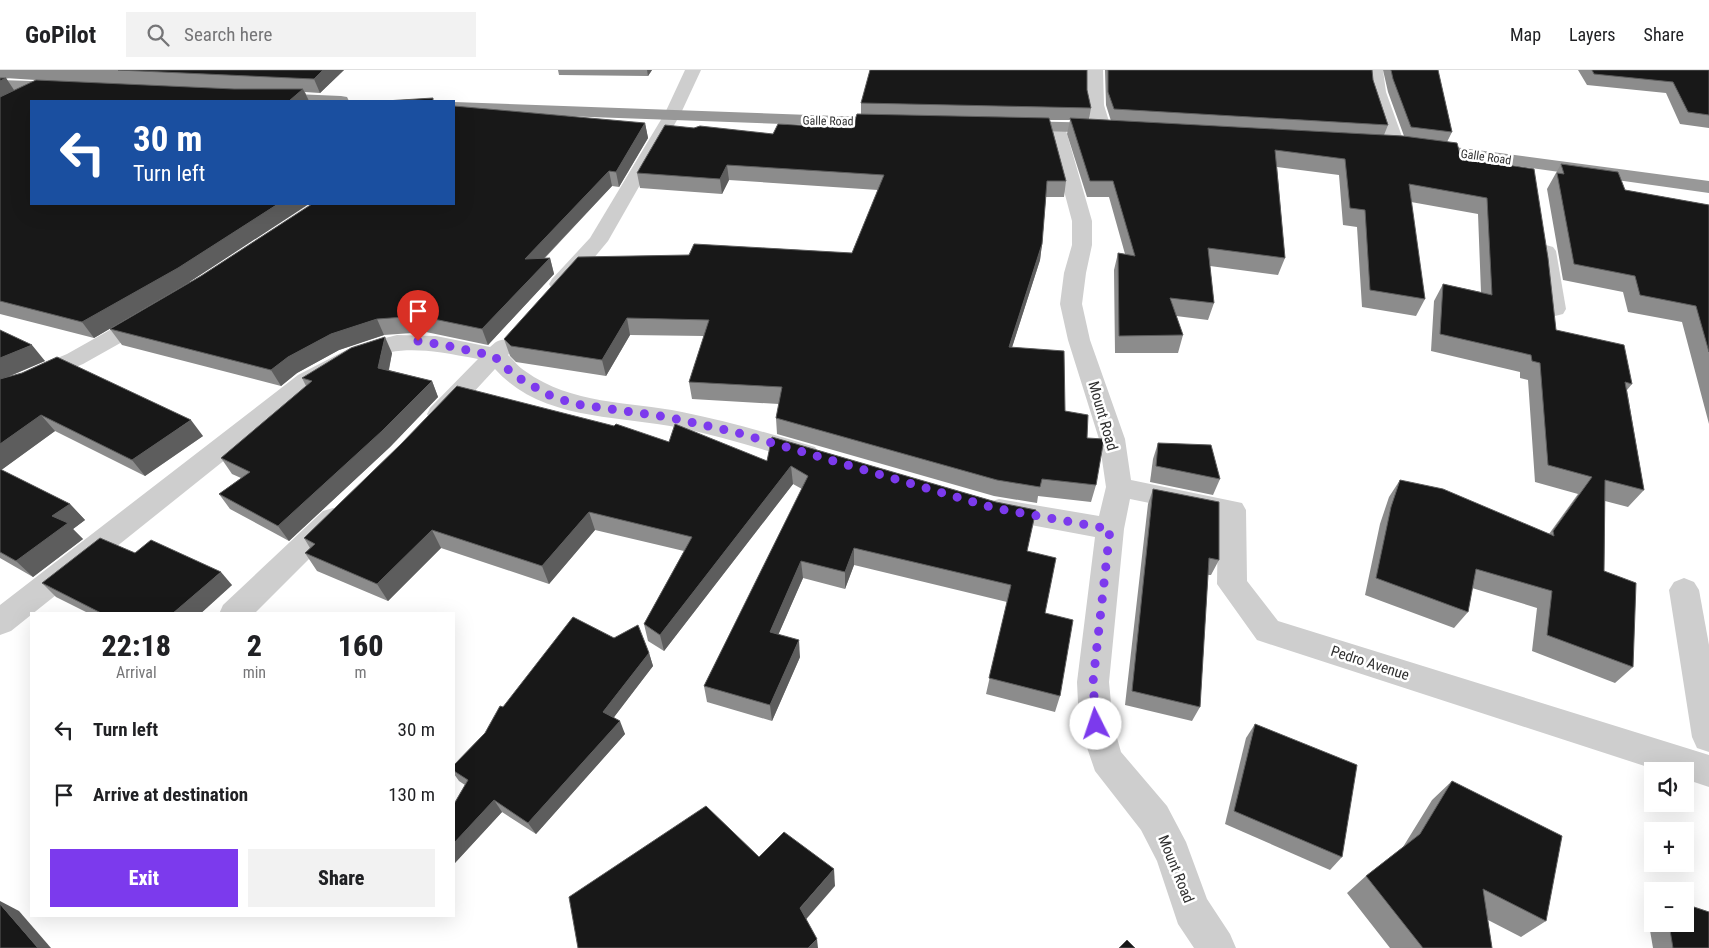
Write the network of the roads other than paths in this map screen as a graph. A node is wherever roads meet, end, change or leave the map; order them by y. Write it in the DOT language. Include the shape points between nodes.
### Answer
graph roads {
  1 [pos="693,70"];
  2 [pos="1095,70"];
  3 [pos="1375,70"];
  4 [pos="0,85"];
  5 [pos="46,86"];
  6 [pos="75,88"];
  7 [pos="252,97"];
  8 [pos="319,100"];
  9 [pos="15,101"];
  10 [pos="456,109"];
  11 [pos="673,114"];
  12 [pos="908,123"];
  13 [pos="996,125"];
  14 [pos="1056,127"];
  15 [pos="1102,128"];
  16 [pos="1121,129"];
  17 [pos="1376,143"];
  18 [pos="1396,144"];
  19 [pos="1709,187"];
  20 [pos="1542,231"];
  21 [pos="548,298"];
  22 [pos="1555,309"];
  23 [pos="163,310"];
  24 [pos="521,327"];
  25 [pos="494,356"];
  26 [pos="0,391"];
  27 [pos="420,433"];
  28 [pos="828,459"];
  29 [pos="1119,487"];
  30 [pos="351,500"];
  31 [pos="976,502"];
  32 [pos="1110,529"];
  33 [pos="1684,590"];
  34 [pos="236,612"];
  35 [pos="0,622"];
  36 [pos="1709,737"];
  37 [pos="1709,771"];
  38 [pos="1216,948"];
  1 -- 11 [label="street"];
  2 -- 15 [label="street" via="1096,105"];
  3 -- 18 [label="street" via="1378,92"];
  4 -- 5 [label="highway"];
  5 -- 6 [label="highway"];
  5 -- 9 [label="street"];
  7 -- 8 [label="highway"];
  10 -- 11 [label="highway, Galle Road"];
  11 -- 12 [label="highway, Galle Road"];
  11 -- 21 [label="street" via="598,241"];
  13 -- 14 [label="highway"];
  14 -- 15 [label="highway"];
  14 -- 29 [label="street, Mount Road" via="1082,221 1082,245 1071,304 1079,340 1112,439"];
  15 -- 16 [label="highway"];
  17 -- 18 [label="highway, Galle Road"];
  18 -- 19 [label="highway, Galle Road" via="1533,173"];
  20 -- 22 [label="street"];
  23 -- 26 [label="street" via="75,359"];
  24 -- 25 [label="street"];
  25 -- 27 [label="street"];
  25 -- 28 [label="street" via="520,379 551,396 575,404 667,417 735,432"];
  25 -- 35 [label="street" via="418,341 394,342 365,349 338,361 306,381"];
  29 -- 32 [label="street, Mount Road"];
  29 -- 37 [label="street, Pedro Avenue" via="1232,510 1232,584 1268,631"];
  30 -- 34 [label="street"];
  31 -- 32 [label="street"];
  32 -- 38 [label="street, Mount Road" via="1093,682 1096,724 1107,760 1154,818 1173,855 1192,910"];
  33 -- 36 [label="street"];
}
